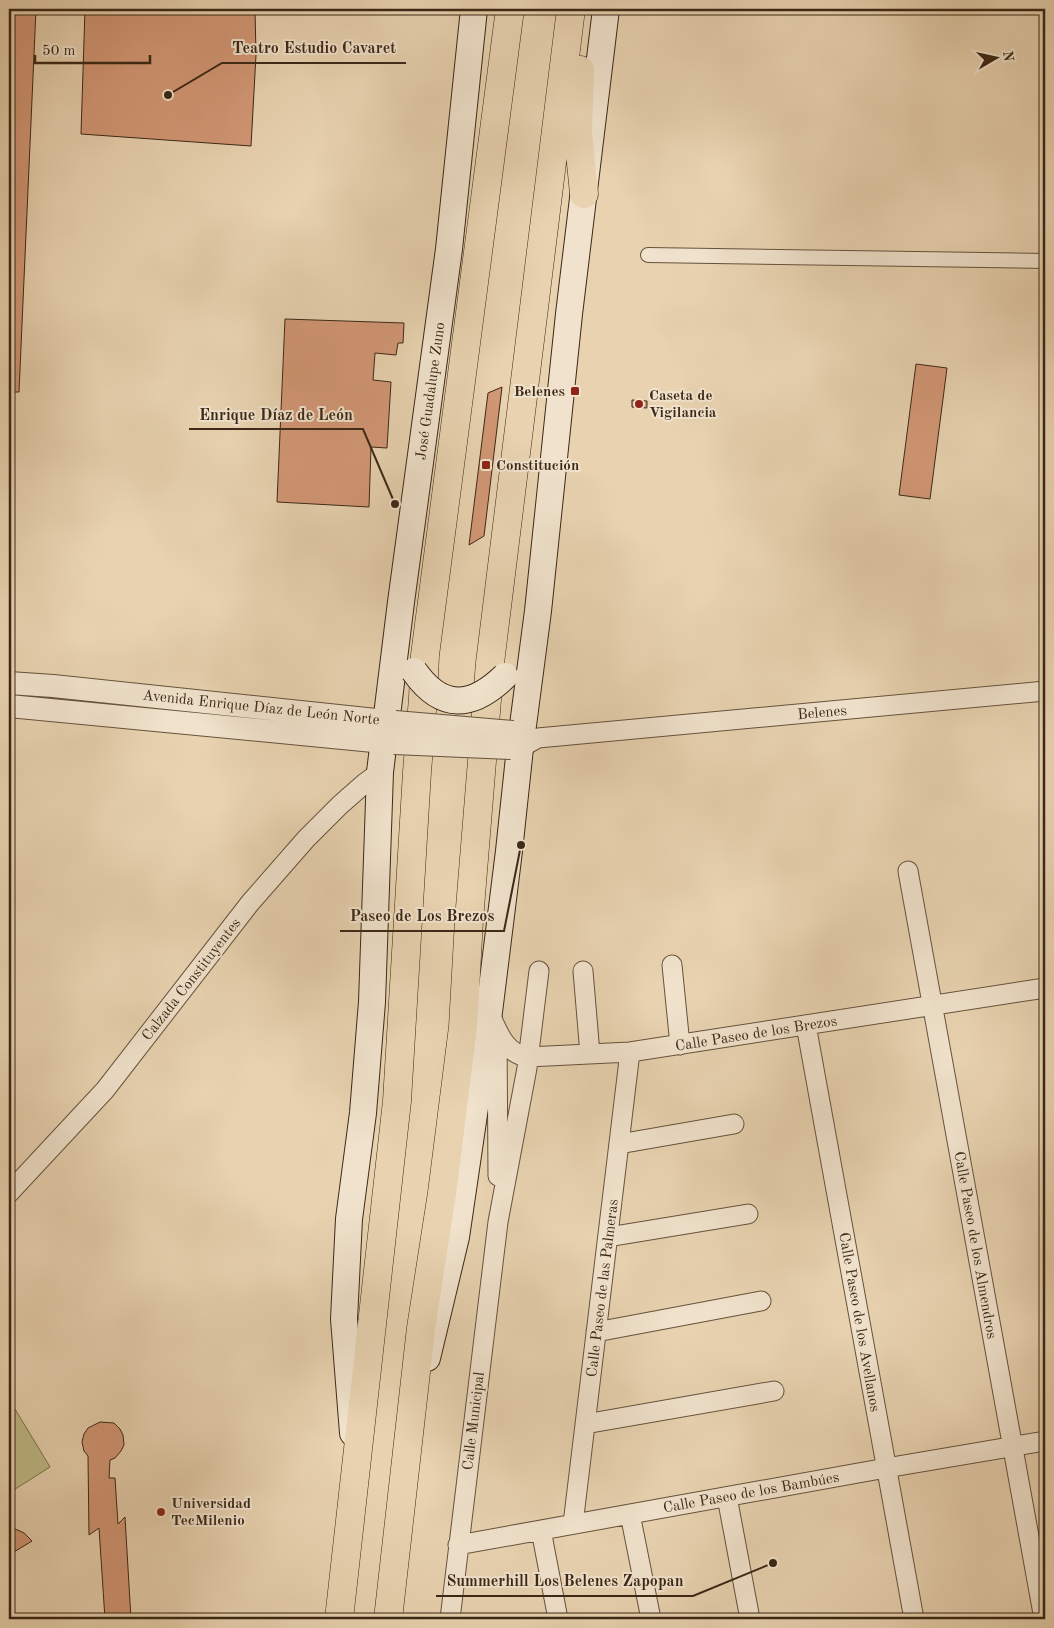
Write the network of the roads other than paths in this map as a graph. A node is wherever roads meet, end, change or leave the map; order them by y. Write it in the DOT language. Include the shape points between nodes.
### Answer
graph roads {
  1 [pos="474,9"];
  2 [pos="510,9"];
  3 [pos="571,9"];
  4 [pos="588,9"];
  5 [pos="606,9"];
  6 [pos="584,194"];
  7 [pos="648,255"];
  8 [pos="1045,261"];
  9 [pos="401,602"];
  10 [pos="538,611"];
  11 [pos="9,683"];
  12 [pos="1045,691"];
  13 [pos="9,706"];
  14 [pos="390,732"];
  15 [pos="521,740"];
  16 [pos="380,772"];
  17 [pos="908,871"];
  18 [pos="672,965"];
  19 [pos="539,971"];
  20 [pos="583,971"];
  21 [pos="1045,988"];
  22 [pos="933,1005"];
  23 [pos="493,1021"];
  24 [pos="806,1025"];
  25 [pos="680,1044"];
  26 [pos="630,1052"];
  27 [pos="590,1054"];
  28 [pos="528,1057"];
  29 [pos="734,1124"];
  30 [pos="619,1144"];
  31 [pos="9,1193"];
  32 [pos="748,1214"];
  33 [pos="498,1222"];
  34 [pos="608,1237"];
  35 [pos="761,1301"];
  36 [pos="596,1332"];
  37 [pos="774,1391"];
  38 [pos="410,1420"];
  39 [pos="585,1424"];
  40 [pos="1045,1442"];
  41 [pos="1013,1447"];
  42 [pos="356,1458"];
  43 [pos="886,1468"];
  44 [pos="727,1497"];
  45 [pos="630,1514"];
  46 [pos="573,1524"];
  47 [pos="541,1530"];
  48 [pos="458,1545"];
  49 [pos="339,1619"];
  50 [pos="388,1619"];
  51 [pos="450,1619"];
  52 [pos="558,1619"];
  53 [pos="651,1619"];
  54 [pos="750,1619"];
  55 [pos="914,1619"];
  56 [pos="1044,1619"];
  1 -- 9 [label="main road, José Guadalupe Zuno" via="449,249"];
  2 -- 42 [label="highway" via="425,655 397,1101"];
  3 -- 38 [label="highway" via="490,663 463,1027"];
  4 -- 6 [label="highway" via="578,100"];
  5 -- 6 [label="main road"];
  6 -- 10 [label="main road"];
  7 -- 8 [label="street"];
  9 -- 10 [label="main road, bridge" via="404,640 414,671 431,691 455,700 478,697 505,676"];
  9 -- 14 [label="main road, José Guadalupe Zuno"];
  10 -- 15 [label="main road"];
  11 -- 14 [label="street, Avenida Enrique Díaz de León Norte"];
  12 -- 15 [label="street, Belenes"];
  13 -- 14 [label="street, Avenida Enrique Díaz de León Norte"];
  14 -- 15 [label="street, Avenida Enrique Díaz de León Norte, bridge"];
  14 -- 16 [label="main road, José Guadalupe Zuno"];
  15 -- 23 [label="main road"];
  16 -- 31 [label="street, Calzada Constituyentes" via="306,839 250,903 105,1090"];
  16 -- 42 [label="main road, José Guadalupe Zuno" via="372,1002 363,1113 349,1219 344,1319"];
  17 -- 22 [label="street, Calle Paseo de los Almendros"];
  18 -- 25 [label="street"];
  19 -- 28 [label="street, Calle Municipal"];
  20 -- 27 [label="street"];
  21 -- 22 [label="street, Calle Paseo de los Brezos"];
  22 -- 24 [label="street, Calle Paseo de los Brezos"];
  22 -- 41 [label="street, Calle Paseo de los Almendros"];
  23 -- 28 [label="street, Calle Paseo de los Brezos" via="508,1048 517,1056"];
  23 -- 33 [label="street, Calle Municipal"];
  23 -- 38 [label="main road" via="456,1237"];
  24 -- 25 [label="street, Calle Paseo de los Brezos"];
  24 -- 43 [label="street, Calle Paseo de los Avellanos"];
  25 -- 26 [label="street, Calle Paseo de los Brezos"];
  26 -- 27 [label="street, Calle Paseo de los Brezos"];
  26 -- 30 [label="street, Calle Paseo de las Palmeras"];
  27 -- 28 [label="street, Calle Paseo de los Brezos"];
  28 -- 33 [label="street, Calle Municipal"];
  29 -- 30 [label="street"];
  30 -- 34 [label="street, Calle Paseo de las Palmeras"];
  32 -- 34 [label="street"];
  33 -- 48 [label="street, Calle Municipal"];
  34 -- 36 [label="street, Calle Paseo de las Palmeras"];
  35 -- 36 [label="street"];
  36 -- 39 [label="street, Calle Paseo de las Palmeras"];
  37 -- 39 [label="street"];
  38 -- 50 [label="highway"];
  39 -- 46 [label="street, Calle Paseo de las Palmeras"];
  40 -- 41 [label="street, Calle Paseo de los Bambúes"];
  41 -- 43 [label="street, Calle Paseo de los Bambúes"];
  41 -- 56 [label="street, Calle Paseo de los Almendros"];
  42 -- 49 [label="highway"];
  43 -- 44 [label="street, Calle Paseo de los Bambúes"];
  43 -- 55 [label="street, Calle Paseo de los Avellanos"];
  44 -- 45 [label="street, Calle Paseo de los Bambúes"];
  44 -- 54 [label="street"];
  45 -- 46 [label="street, Calle Paseo de los Bambúes"];
  45 -- 53 [label="street"];
  46 -- 47 [label="street, Calle Paseo de los Bambúes"];
  47 -- 48 [label="street, Calle Paseo de los Bambúes"];
  47 -- 52 [label="street"];
  48 -- 51 [label="street, Calle Municipal"];
}
